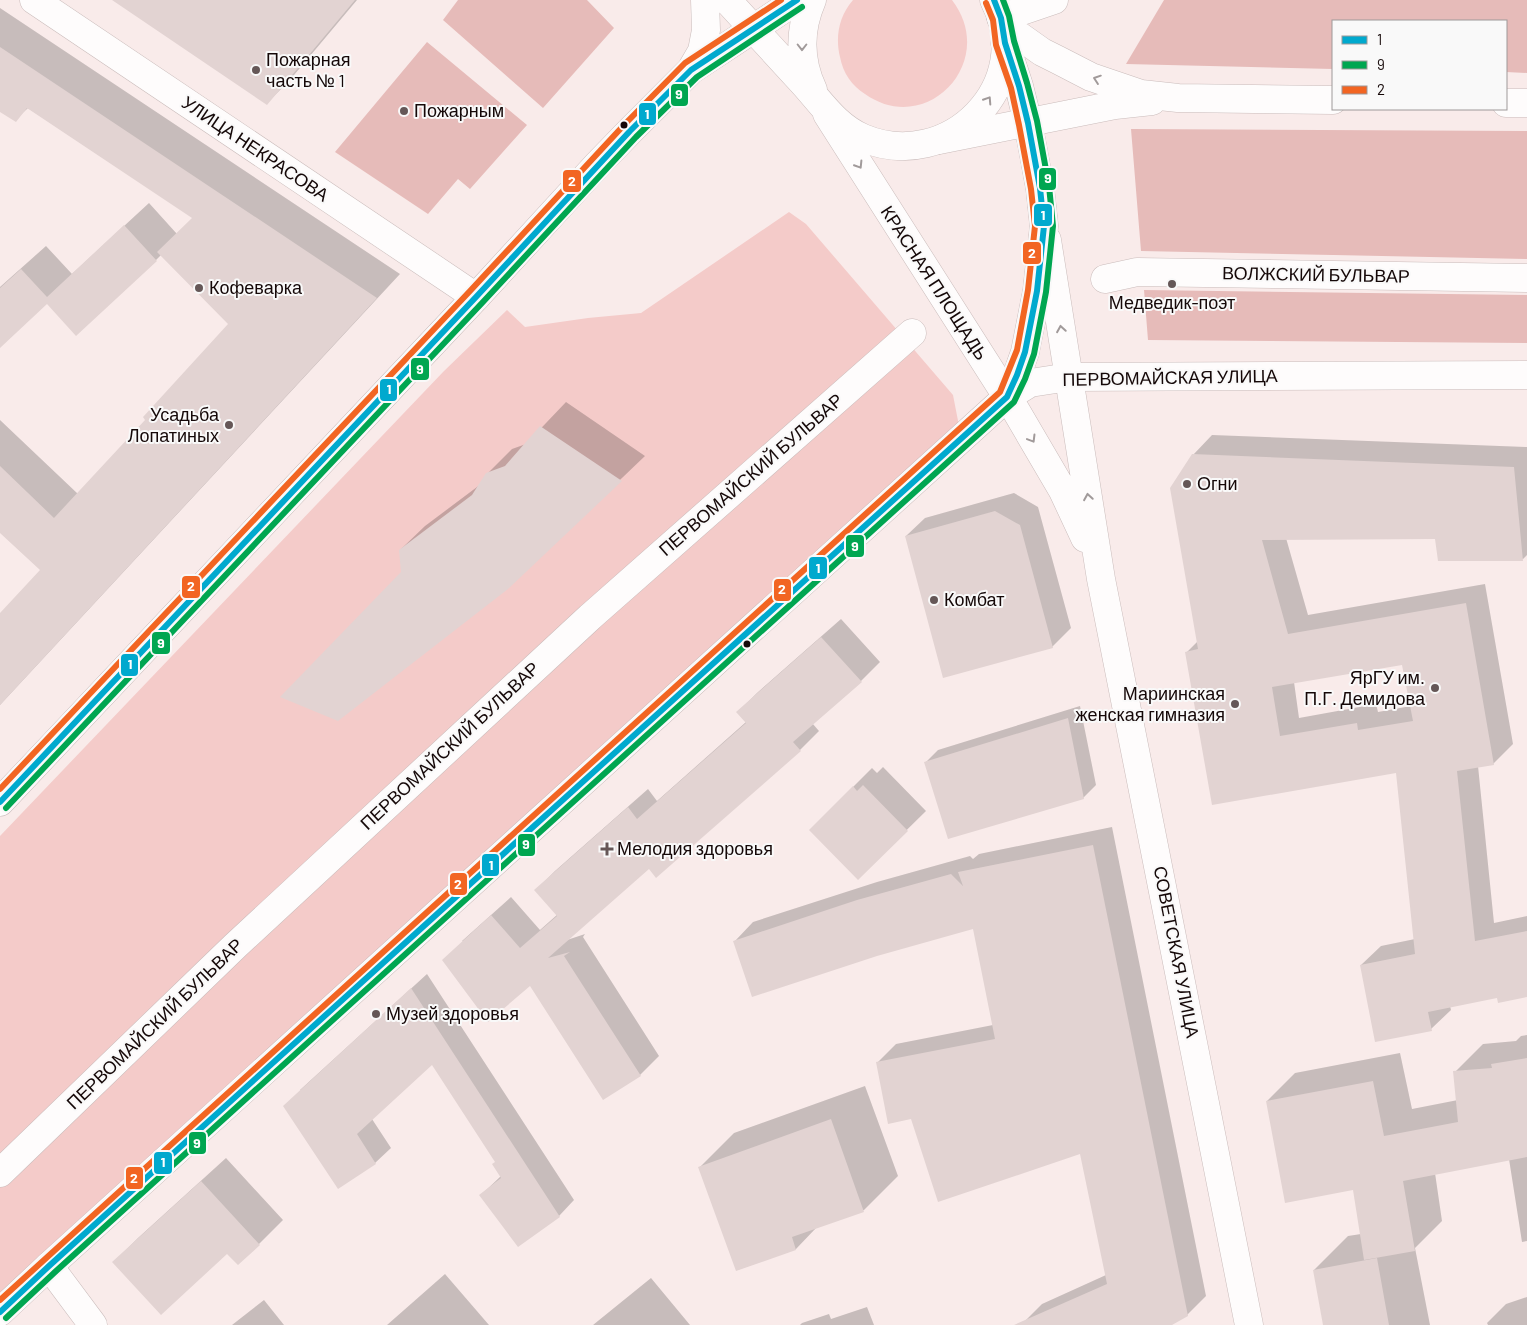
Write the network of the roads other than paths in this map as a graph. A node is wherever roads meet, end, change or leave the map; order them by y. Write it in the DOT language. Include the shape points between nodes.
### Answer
graph roads {
  1 [pos="34,0"];
  2 [pos="705,0"];
  3 [pos="727,0"];
  4 [pos="797,0"];
  5 [pos="812,0"];
  6 [pos="1054,0"];
  7 [pos="1002,15"];
  8 [pos="753,29"];
  9 [pos="691,70"];
  10 [pos="1178,98"];
  11 [pos="1332,100"];
  12 [pos="820,103"];
  13 [pos="1507,103"];
  14 [pos="1527,103"];
  15 [pos="1028,123"];
  16 [pos="937,140"];
  17 [pos="1044,226"];
  18 [pos="1106,278"];
  19 [pos="1527,278"];
  20 [pos="476,297"];
  21 [pos="912,333"];
  22 [pos="1527,375"];
  23 [pos="1068,377"];
  24 [pos="1007,398"];
  25 [pos="1101,579"];
  26 [pos="0,802"];
  27 [pos="0,1173"];
  28 [pos="49,1266"];
  29 [pos="0,1312"];
  30 [pos="93,1325"];
  31 [pos="1249,1325"];
  1 -- 20 [label="street, УЛИЦА НЕКРАСОВА"];
  2 -- 9 [label="street" via="706,30 702,51"];
  3 -- 8 [label="street, КРАСНАЯ ПЛОЩАДЬ"];
  4 -- 8 [label="street"];
  5 -- 12 [label="street, КРАСНАЯ ПЛОЩАДЬ, one-way" via="802,30 802,54 806,77"];
  6 -- 7 [label="street"];
  10 -- 7 [label="street, one-way" via="1142,94 1091,77 1042,52 1018,35"];
  7 -- 15 [label="street"];
  16 -- 7 [label="street, КРАСНАЯ ПЛОЩАДЬ, one-way" via="965,126 987,103 995,89 1004,59"];
  8 -- 9 [label="street"];
  8 -- 12 [label="street, КРАСНАЯ ПЛОЩАДЬ"];
  9 -- 20 [label="street" via="598,164"];
  10 -- 11 [label="street"];
  10 -- 15 [label="street, КРАСНАЯ ПЛОЩАДЬ" via="1115,105"];
  12 -- 16 [label="street, КРАСНАЯ ПЛОЩАДЬ" via="844,128 880,144 908,146"];
  12 -- 24 [label="street, КРАСНАЯ ПЛОЩАДЬ, one-way"];
  13 -- 14 [label="street"];
  15 -- 16 [label="street, КРАСНАЯ ПЛОЩАДЬ"];
  15 -- 17 [label="street"];
  23 -- 17 [label="street, СОВЕТСКАЯ УЛИЦА, one-way"];
  17 -- 24 [label="street" via="1037,291 1025,352"];
  18 -- 19 [label="street, ВОЛЖСКИЙ БУЛЬВАР" via="1137,272"];
  20 -- 26 [label="street"];
  21 -- 27 [label="street, ПЕРВОМАЙСКИЙ БУЛЬВАР" via="583,624 235,946"];
  22 -- 23 [label="street, ПЕРВОМАЙСКАЯ УЛИЦА"];
  23 -- 24 [label="street, ПЕРВОМАЙСКАЯ УЛИЦА" via="1030,383"];
  25 -- 23 [label="street, СОВЕТСКАЯ УЛИЦА, one-way"];
  24 -- 25 [label="street, СОВЕТСКАЯ УЛИЦА, one-way" via="1063,491"];
  24 -- 28 [label="street, ПЕРВОМАЙСКАЯ УЛИЦА"];
  25 -- 31 [label="street, СОВЕТСКАЯ УЛИЦА"];
  28 -- 29 [label="street, ПЕРВОМАЙСКАЯ УЛИЦА"];
  28 -- 30 [label="street"];
}
